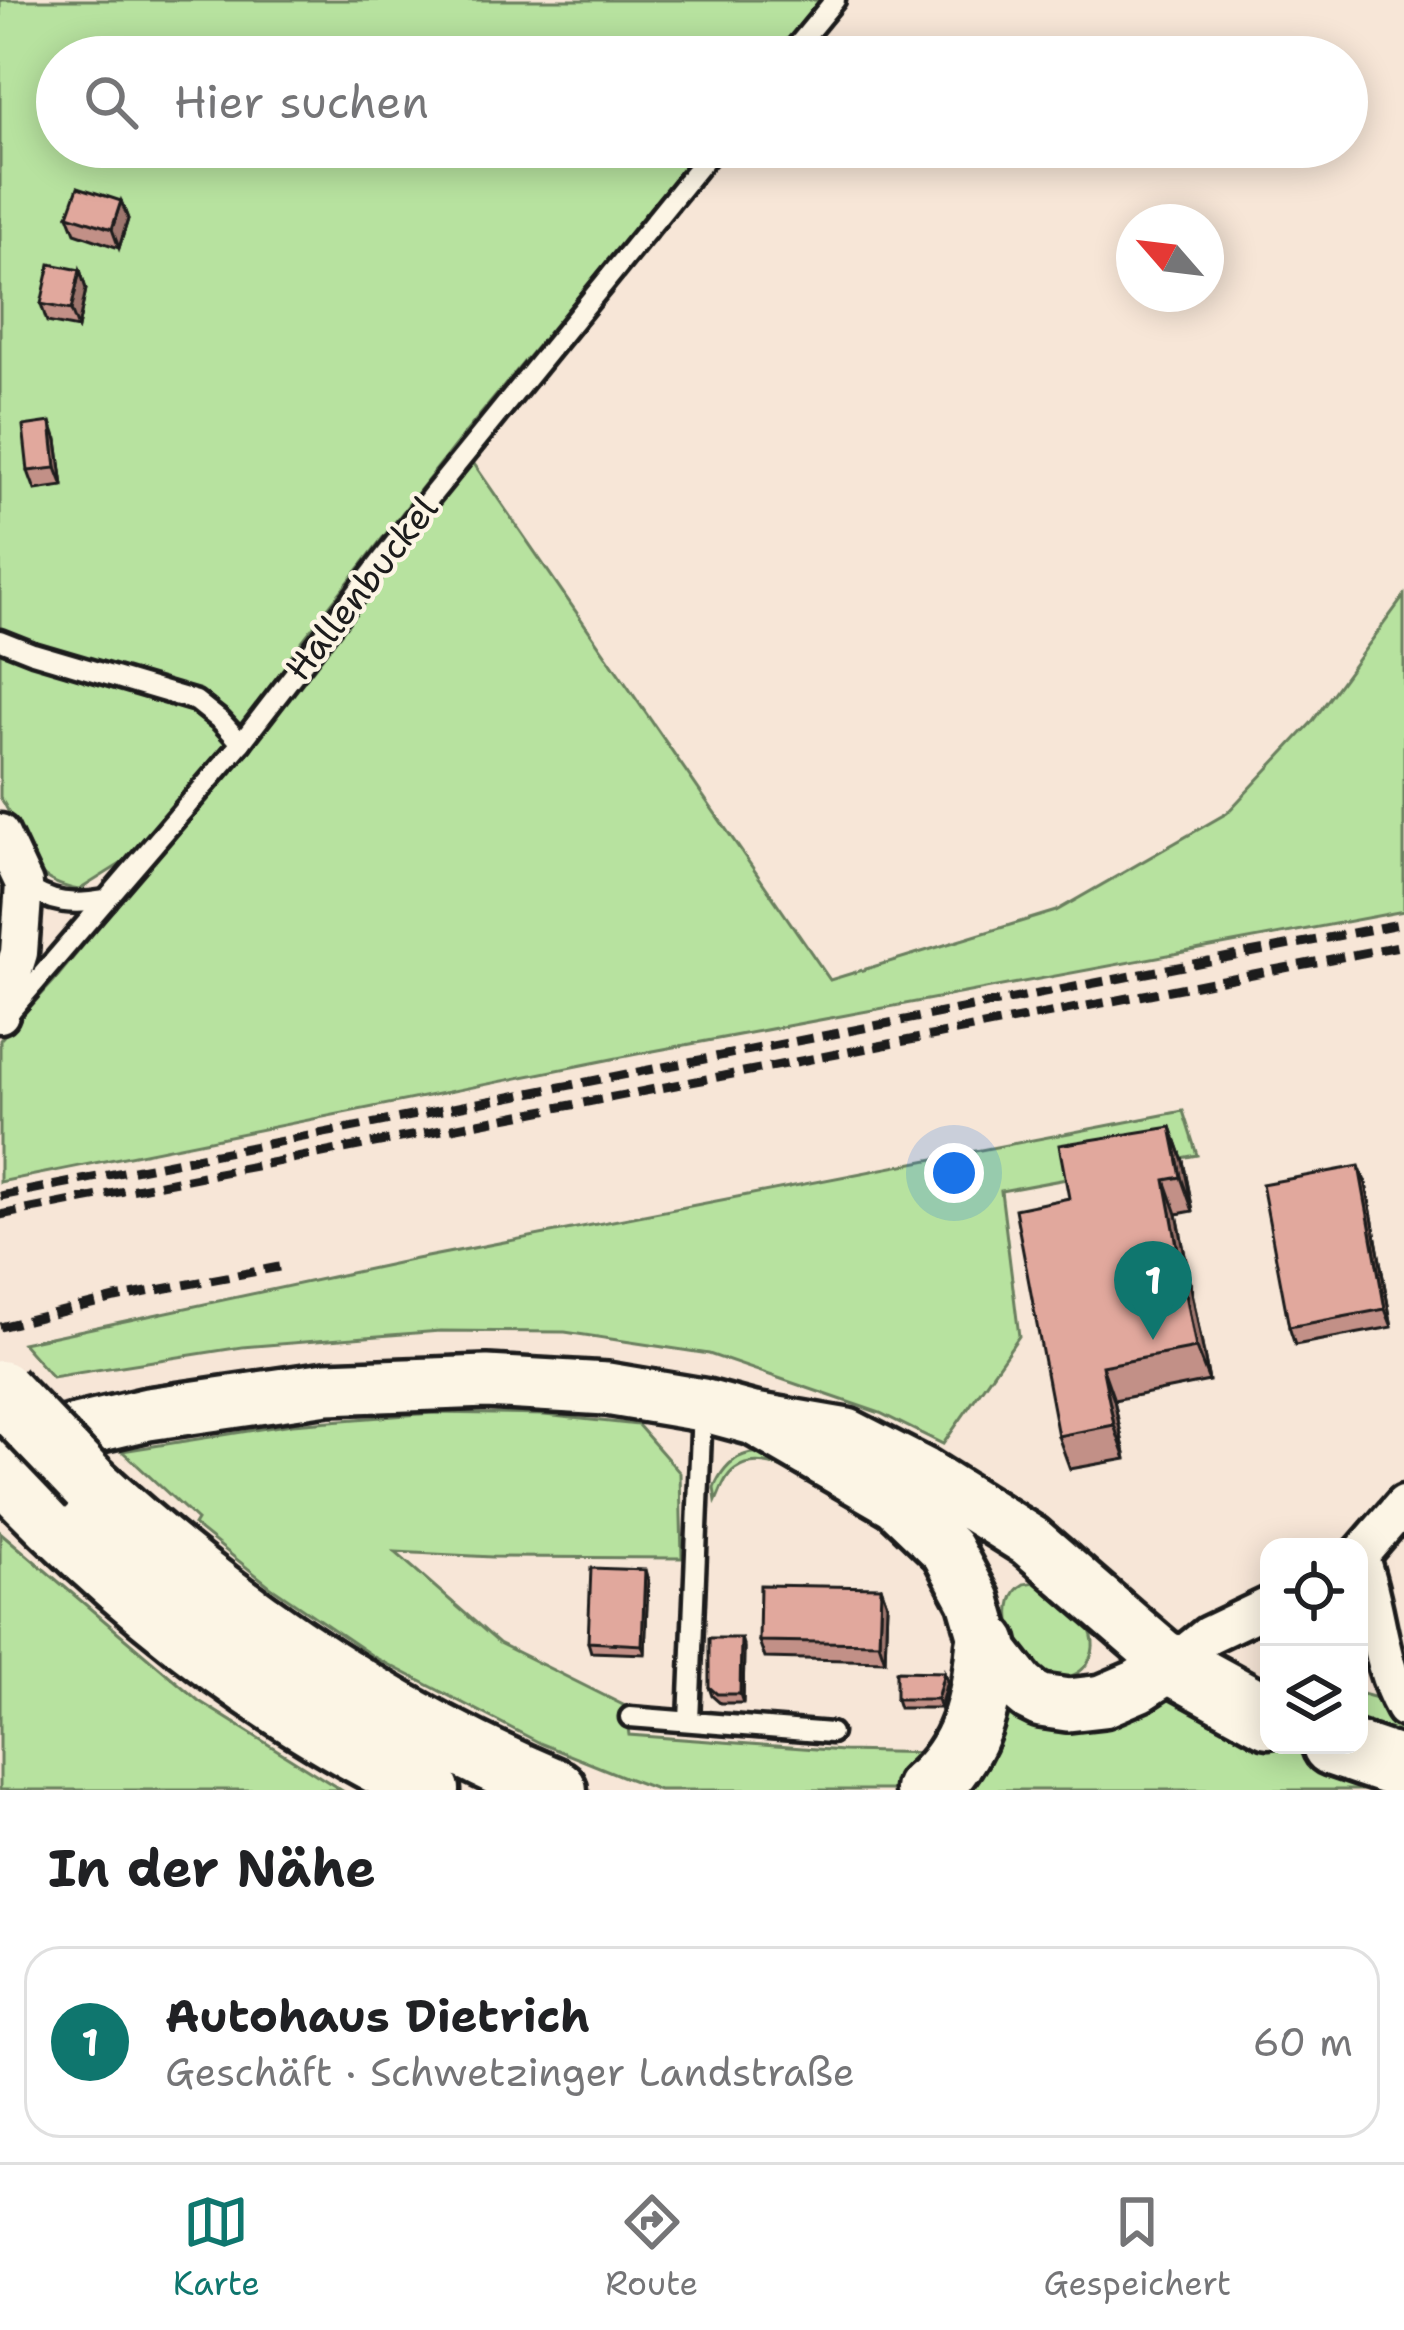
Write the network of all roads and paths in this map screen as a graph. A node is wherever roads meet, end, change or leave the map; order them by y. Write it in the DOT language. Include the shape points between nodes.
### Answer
graph roads {
  1 [pos="835,0"];
  2 [pos="805,36"];
  3 [pos="698,168"];
  4 [pos="0,640"];
  5 [pos="241,743"];
  6 [pos="0,833"];
  7 [pos="24,884"];
  8 [pos="106,900"];
  9 [pos="0,1014"];
  10 [pos="0,1023"];
  11 [pos="0,1391"];
  12 [pos="702,1405"];
  13 [pos="754,1419"];
  14 [pos="9,1472"];
  15 [pos="1404,1504"];
  16 [pos="1368,1546"];
  17 [pos="1063,1567"];
  18 [pos="1260,1609"];
  19 [pos="1368,1610"];
  20 [pos="981,1623"];
  21 [pos="1159,1638"];
  22 [pos="1370,1644"];
  23 [pos="1085,1705"];
  24 [pos="1404,1708"];
  25 [pos="1260,1711"];
  26 [pos="630,1717"];
  27 [pos="688,1721"];
  28 [pos="831,1733"];
  29 [pos="1361,1754"];
  30 [pos="1404,1768"];
  31 [pos="429,1790"];
  32 [pos="556,1790"];
  33 [pos="926,1790"];
  1 -- 2 [label="lane"];
  3 -- 5 [label="lane, Hallenbuckel"];
  4 -- 5 [label="lane" via="196,701"];
  5 -- 8 [label="lane, Hallenbuckel"];
  6 -- 7 [label="street"];
  7 -- 8 [label="lane" via="59,903"];
  7 -- 9 [label="street" via="19,953"];
  8 -- 10 [label="lane, Hallenbuckel"];
  11 -- 32 [label="highway, bridge" via="91,1485 219,1596 430,1730"];
  12 -- 13 [label="main road"];
  12 -- 14 [label="main road" via="487,1382 327,1388 44,1436"];
  12 -- 27 [label="lane"];
  13 -- 17 [label="main road" via="847,1435 999,1520"];
  13 -- 20 [label="main road" via="897,1502 947,1550"];
  14 -- 31 [label="highway" via="134,1595 225,1666"];
  15 -- 16 [label="street"];
  17 -- 20 [label="main road" via="1014,1566 992,1580"];
  17 -- 21 [label="main road"];
  18 -- 21 [label="street"];
  19 -- 22 [label="street"];
  20 -- 23 [label="main road" via="1031,1696"];
  20 -- 33 [label="highway" via="981,1701 966,1742"];
  21 -- 23 [label="main road" via="1111,1661"];
  21 -- 23 [label="main road" via="1120,1695"];
  21 -- 25 [label="highway"];
  22 -- 24 [label="street"];
  26 -- 27 [label="lane"];
  27 -- 28 [label="lane"];
  29 -- 30 [label="highway"];
}
